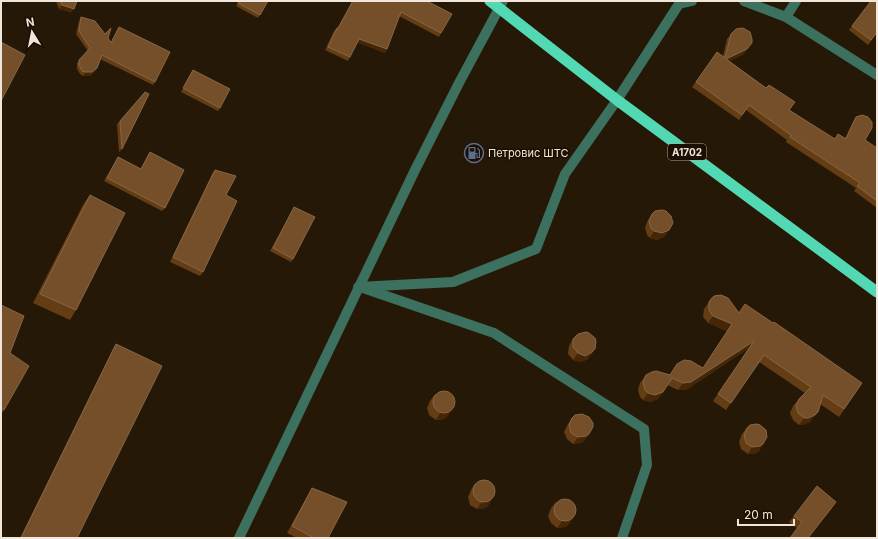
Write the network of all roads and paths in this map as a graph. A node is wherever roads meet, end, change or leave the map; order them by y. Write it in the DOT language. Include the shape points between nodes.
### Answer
graph roads {
  1 [pos="692,1"];
  2 [pos="744,1"];
  3 [pos="796,1"];
  4 [pos="497,3"];
  5 [pos="786,17"];
  6 [pos="877,75"];
  7 [pos="617,100"];
  8 [pos="358,287"];
  9 [pos="877,292"];
  10 [pos="239,538"];
  11 [pos="622,538"];
  1 -- 7 [label="street" via="679,4"];
  2 -- 5 [label="street"];
  3 -- 5 [label="street"];
  4 -- 7 [label="highway, A1702"];
  4 -- 8 [label="street"];
  5 -- 6 [label="street"];
  7 -- 8 [label="street" via="565,174 536,249 453,282"];
  7 -- 9 [label="highway, A1702"];
  8 -- 10 [label="street"];
  8 -- 11 [label="street" via="494,334 644,429 647,466"];
}
